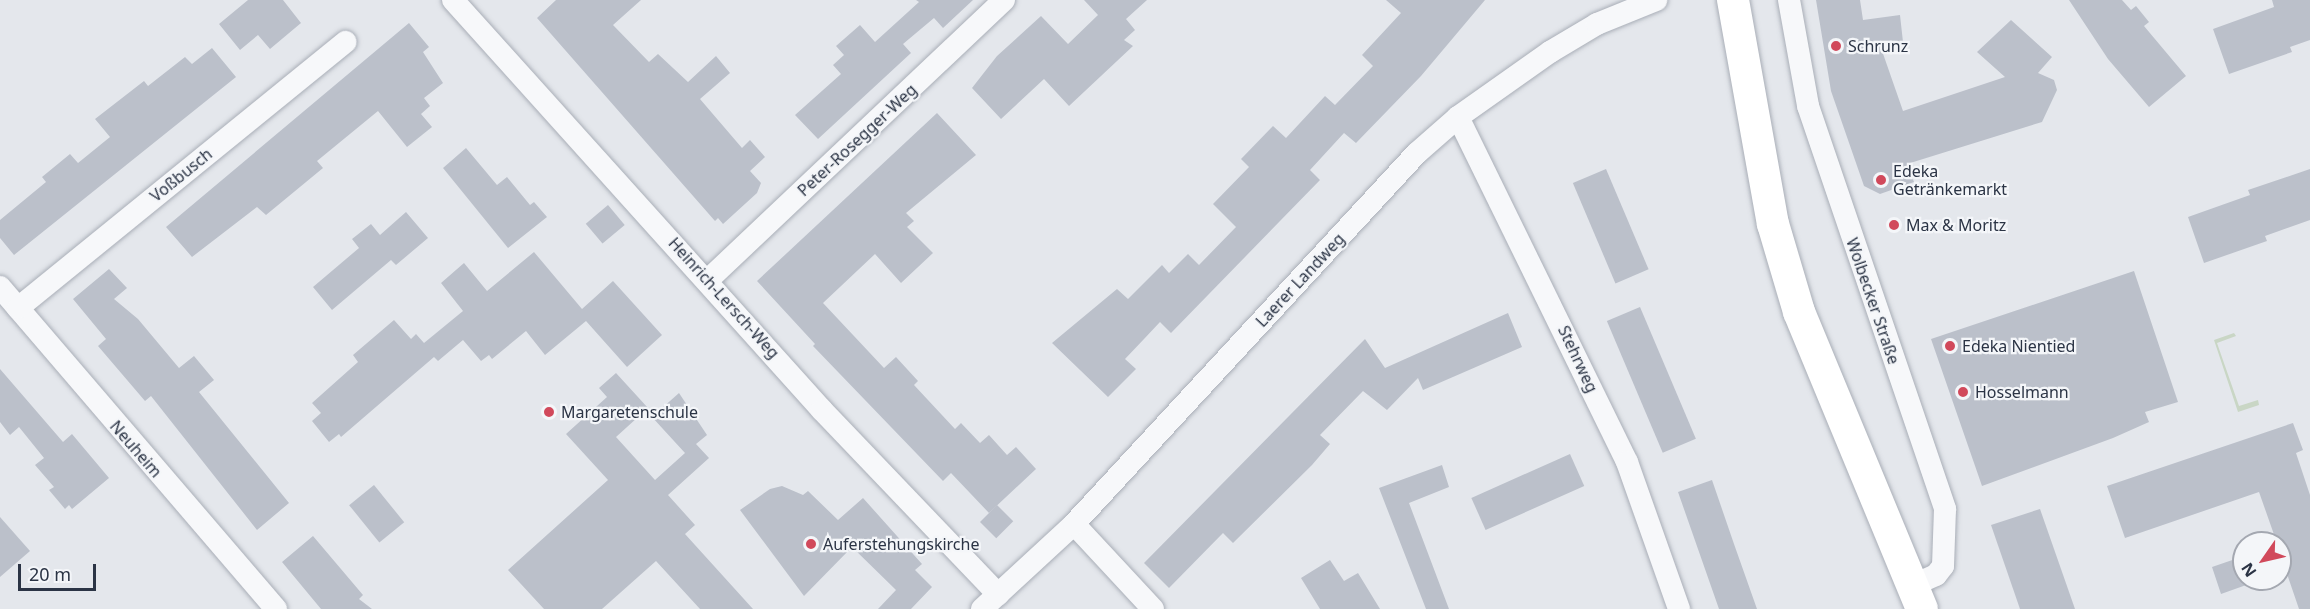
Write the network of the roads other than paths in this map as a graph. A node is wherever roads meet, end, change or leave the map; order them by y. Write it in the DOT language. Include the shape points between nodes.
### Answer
graph roads {
  1 [pos="453,0"];
  2 [pos="1004,0"];
  3 [pos="1733,0"];
  4 [pos="1789,0"];
  5 [pos="1646,1"];
  6 [pos="345,42"];
  7 [pos="1458,117"];
  8 [pos="709,279"];
  9 [pos="0,287"];
  10 [pos="18,308"];
  11 [pos="1074,524"];
  12 [pos="1918,597"];
  13 [pos="990,602"];
  14 [pos="276,609"];
  15 [pos="1153,609"];
  16 [pos="1679,609"];
  1 -- 8 [label="street, Heinrich-Lersch-Weg"];
  2 -- 8 [label="street, Peter-Rosegger-Weg"];
  3 -- 12 [label="main road, Wolbecker Straße" via="1773,224 1798,312"];
  4 -- 12 [label="street, Wolbecker Straße" via="1808,106 1945,509 1943,566"];
  5 -- 7 [label="street, Laerer Landweg" via="1550,52"];
  6 -- 10 [label="street, Voßbusch"];
  7 -- 11 [label="street, Laerer Landweg" via="1417,153"];
  7 -- 16 [label="street, Stehrweg" via="1627,462"];
  8 -- 13 [label="street, Heinrich-Lersch-Weg"];
  9 -- 10 [label="street, Neuheim"];
  10 -- 14 [label="street, Neuheim"];
  11 -- 13 [label="street, Laerer Landweg"];
  11 -- 15 [label="street"];
}
